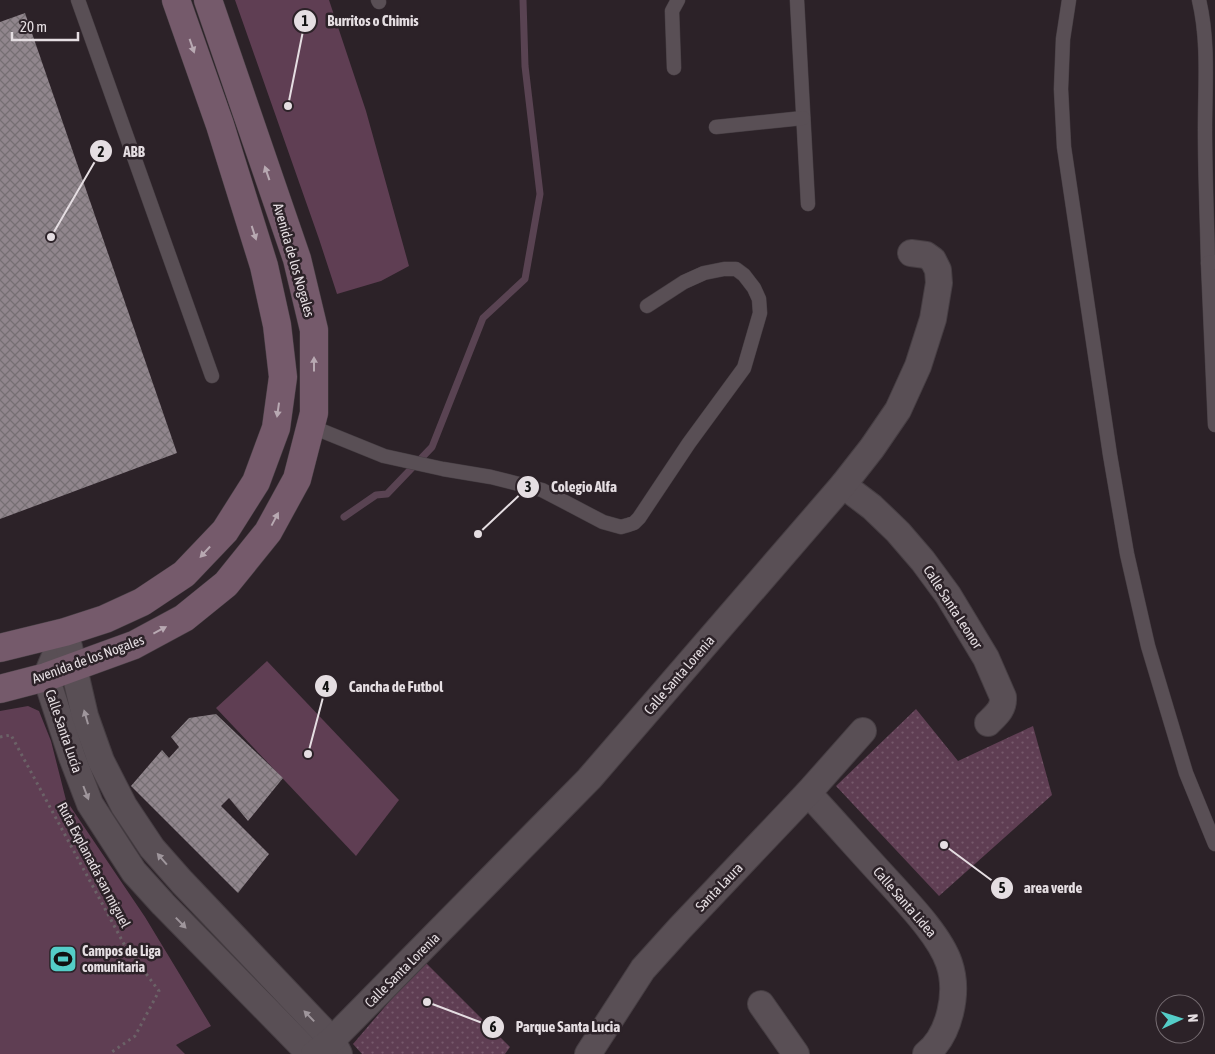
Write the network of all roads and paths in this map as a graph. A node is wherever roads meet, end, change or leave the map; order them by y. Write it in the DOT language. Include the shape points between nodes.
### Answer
graph roads {
  1 [pos="78,0"];
  2 [pos="176,0"];
  3 [pos="208,0"];
  4 [pos="678,0"];
  5 [pos="797,0"];
  6 [pos="1069,0"];
  7 [pos="1199,0"];
  8 [pos="674,68"];
  9 [pos="803,118"];
  10 [pos="716,127"];
  11 [pos="808,204"];
  12 [pos="911,252"];
  13 [pos="1211,262"];
  14 [pos="647,306"];
  15 [pos="212,376"];
  16 [pos="1215,425"];
  17 [pos="310,426"];
  18 [pos="843,485"];
  19 [pos="65,632"];
  20 [pos="0,648"];
  21 [pos="74,667"];
  22 [pos="46,677"];
  23 [pos="0,689"];
  24 [pos="988,723"];
  25 [pos="863,731"];
  26 [pos="0,737"];
  27 [pos="808,793"];
  28 [pos="1215,844"];
  29 [pos="760,1004"];
  30 [pos="328,1049"];
  31 [pos="109,1054"];
  32 [pos="310,1054"];
  33 [pos="588,1054"];
  34 [pos="796,1054"];
  35 [pos="926,1054"];
  1 -- 15 [label="lane"];
  2 -- 19 [label="main road, one-way" via="220,125 264,266 277,325 283,377 276,428 256,482 225,530 184,574 142,602"];
  17 -- 3 [label="main road, Avenida de los Nogales, one-way" via="314,413 314,330 296,259"];
  4 -- 8 [label="lane" via="672,11"];
  5 -- 9 [label="lane"];
  6 -- 28 [label="lane" via="1062,59 1064,147 1111,464 1148,646 1186,773"];
  7 -- 13 [label="lane" via="1206,58 1205,131"];
  9 -- 10 [label="lane"];
  9 -- 11 [label="lane"];
  12 -- 18 [label="street, Calle Santa Lorenia" via="926,255 938,270 933,319 918,366 898,410"];
  13 -- 16 [label="lane"];
  14 -- 17 [label="lane" via="704,273 736,269 754,288 760,313 744,368 639,518 628,526 603,522 542,490 491,476 384,456"];
  21 -- 17 [label="main road, Avenida de los Nogales, one-way" via="134,645 184,618 226,584 268,532 297,479"];
  18 -- 24 [label="street, Calle Santa Leonor" via="898,532 948,594 986,658 1003,697 1002,709"];
  18 -- 30 [label="street, Calle Santa Lorenia" via="589,779"];
  19 -- 20 [label="main road"];
  19 -- 21 [label="street, Calle Santa Lucía"];
  19 -- 22 [label="street, Calle Santa Lucía"];
  21 -- 22 [label="main road, Avenida de los Nogales"];
  30 -- 21 [label="street, Calle Santa Lucía, one-way" via="152,848 124,806 101,761 85,716"];
  22 -- 23 [label="main road, Avenida de los Nogales"];
  22 -- 32 [label="street, Calle Santa Lucía, one-way" via="90,804 134,872"];
  25 -- 27 [label="street, Santa Laura"];
  26 -- 31 [label="path, Ruta Explanada san miguel" via="11,735 124,944 160,991 135,1036"];
  27 -- 33 [label="street, Santa Laura" via="643,969"];
  27 -- 35 [label="street, Calle Santa Lidea" via="906,901 938,940 949,963 953,987 950,1012 944,1032"];
  29 -- 34 [label="street"];
}
